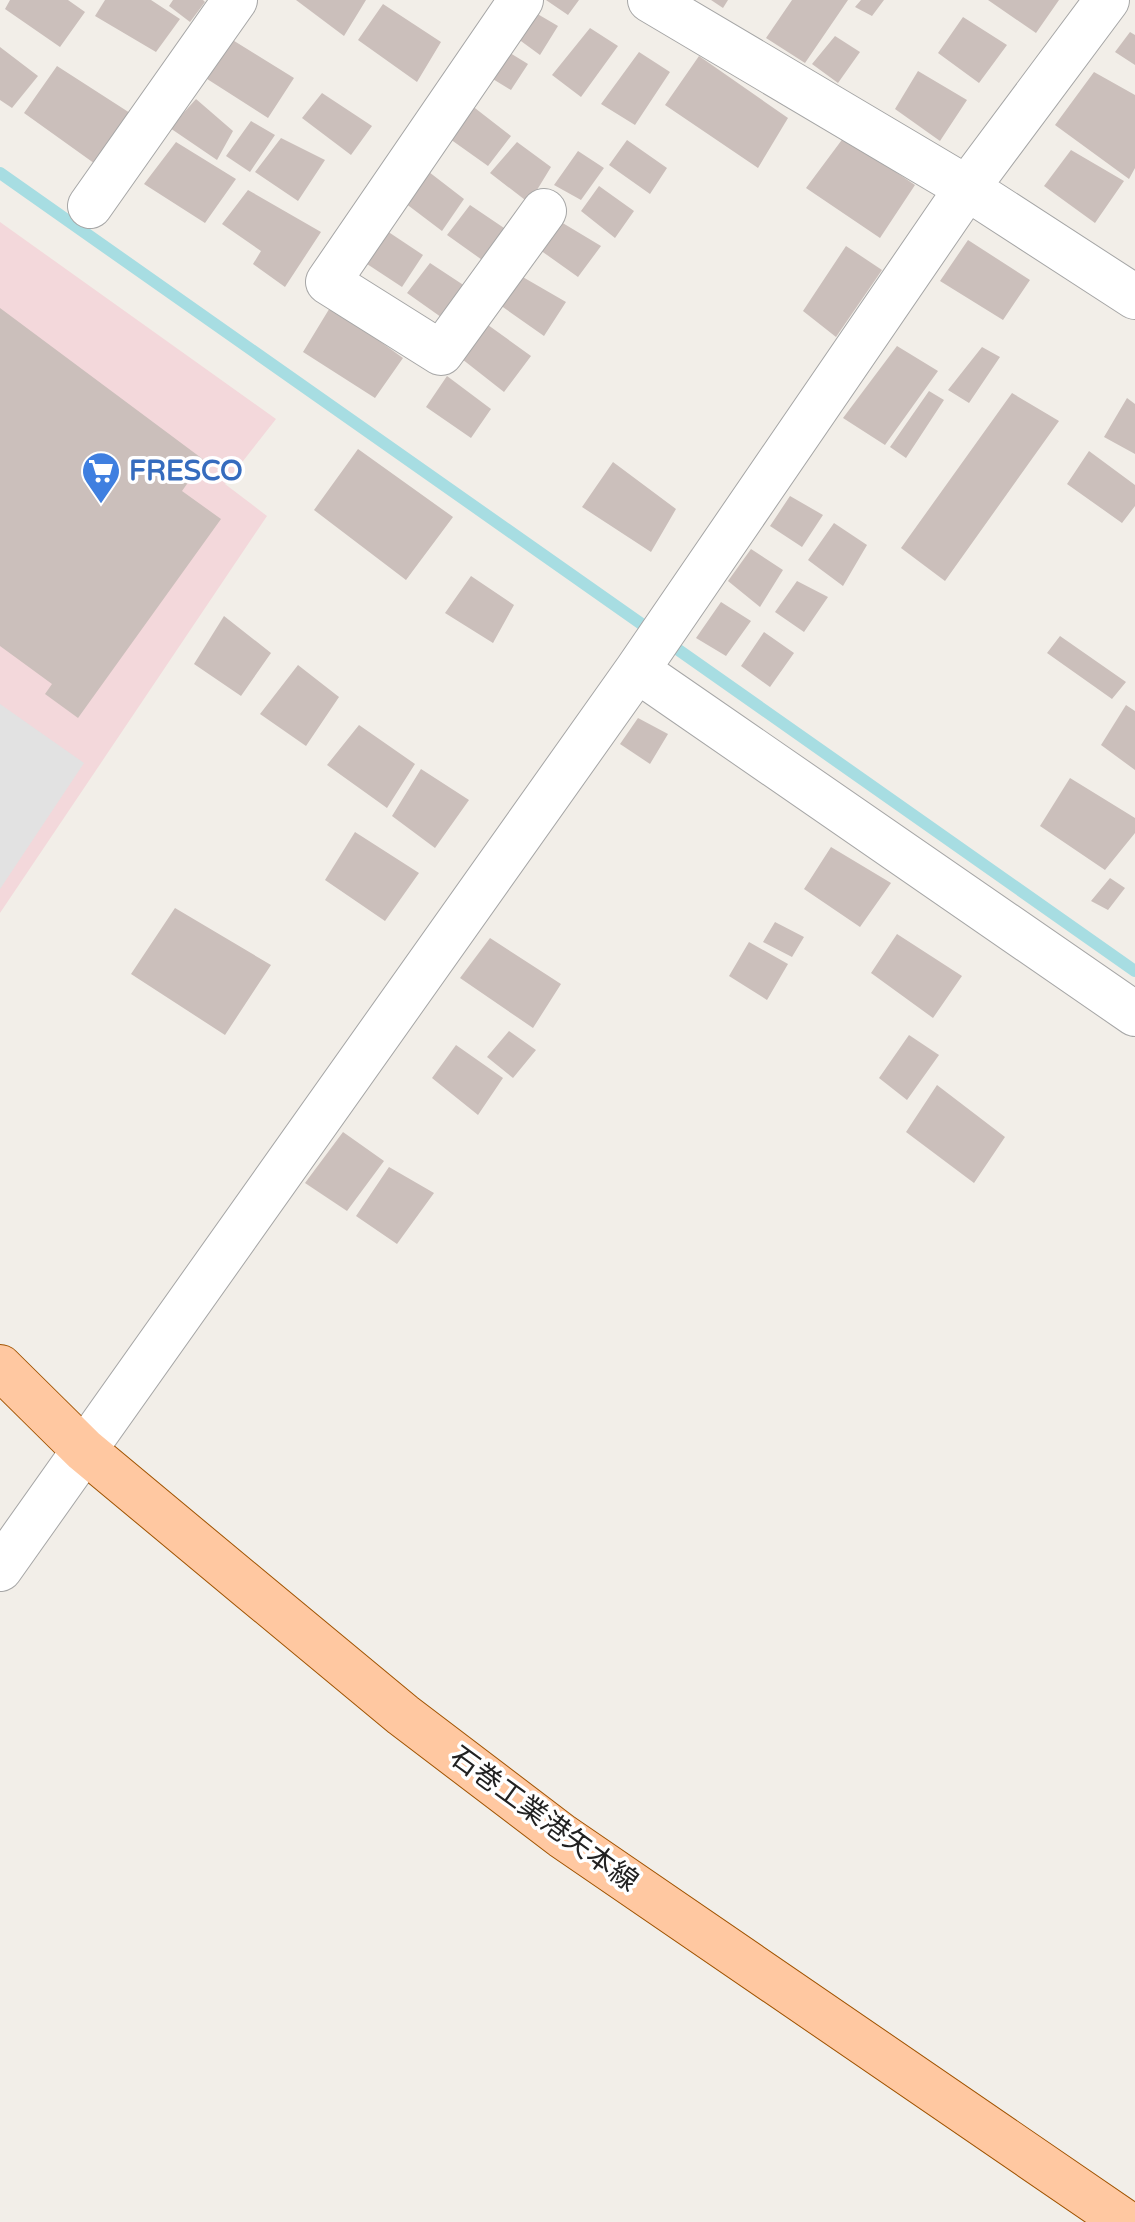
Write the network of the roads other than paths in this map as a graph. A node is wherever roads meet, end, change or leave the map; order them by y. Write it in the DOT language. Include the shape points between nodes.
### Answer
graph roads {
  1 [pos="235,0"];
  2 [pos="521,0"];
  3 [pos="650,0"];
  4 [pos="1107,0"];
  5 [pos="967,188"];
  6 [pos="90,206"];
  7 [pos="544,211"];
  8 [pos="1135,297"];
  9 [pos="652,648"];
  10 [pos="1135,1014"];
  11 [pos="0,1367"];
  12 [pos="84,1450"];
  13 [pos="0,1569"];
  14 [pos="1125,2222"];
  1 -- 6 [label="street"];
  2 -- 7 [label="street" via="328,282 441,353"];
  3 -- 5 [label="street"];
  4 -- 5 [label="street"];
  5 -- 8 [label="street"];
  5 -- 9 [label="street"];
  9 -- 10 [label="street"];
  9 -- 12 [label="street"];
  11 -- 12 [label="main road, 石巻工業港矢本線"];
  12 -- 13 [label="street"];
  12 -- 14 [label="main road, 石巻工業港矢本線" via="403,1715 562,1836"];
}
